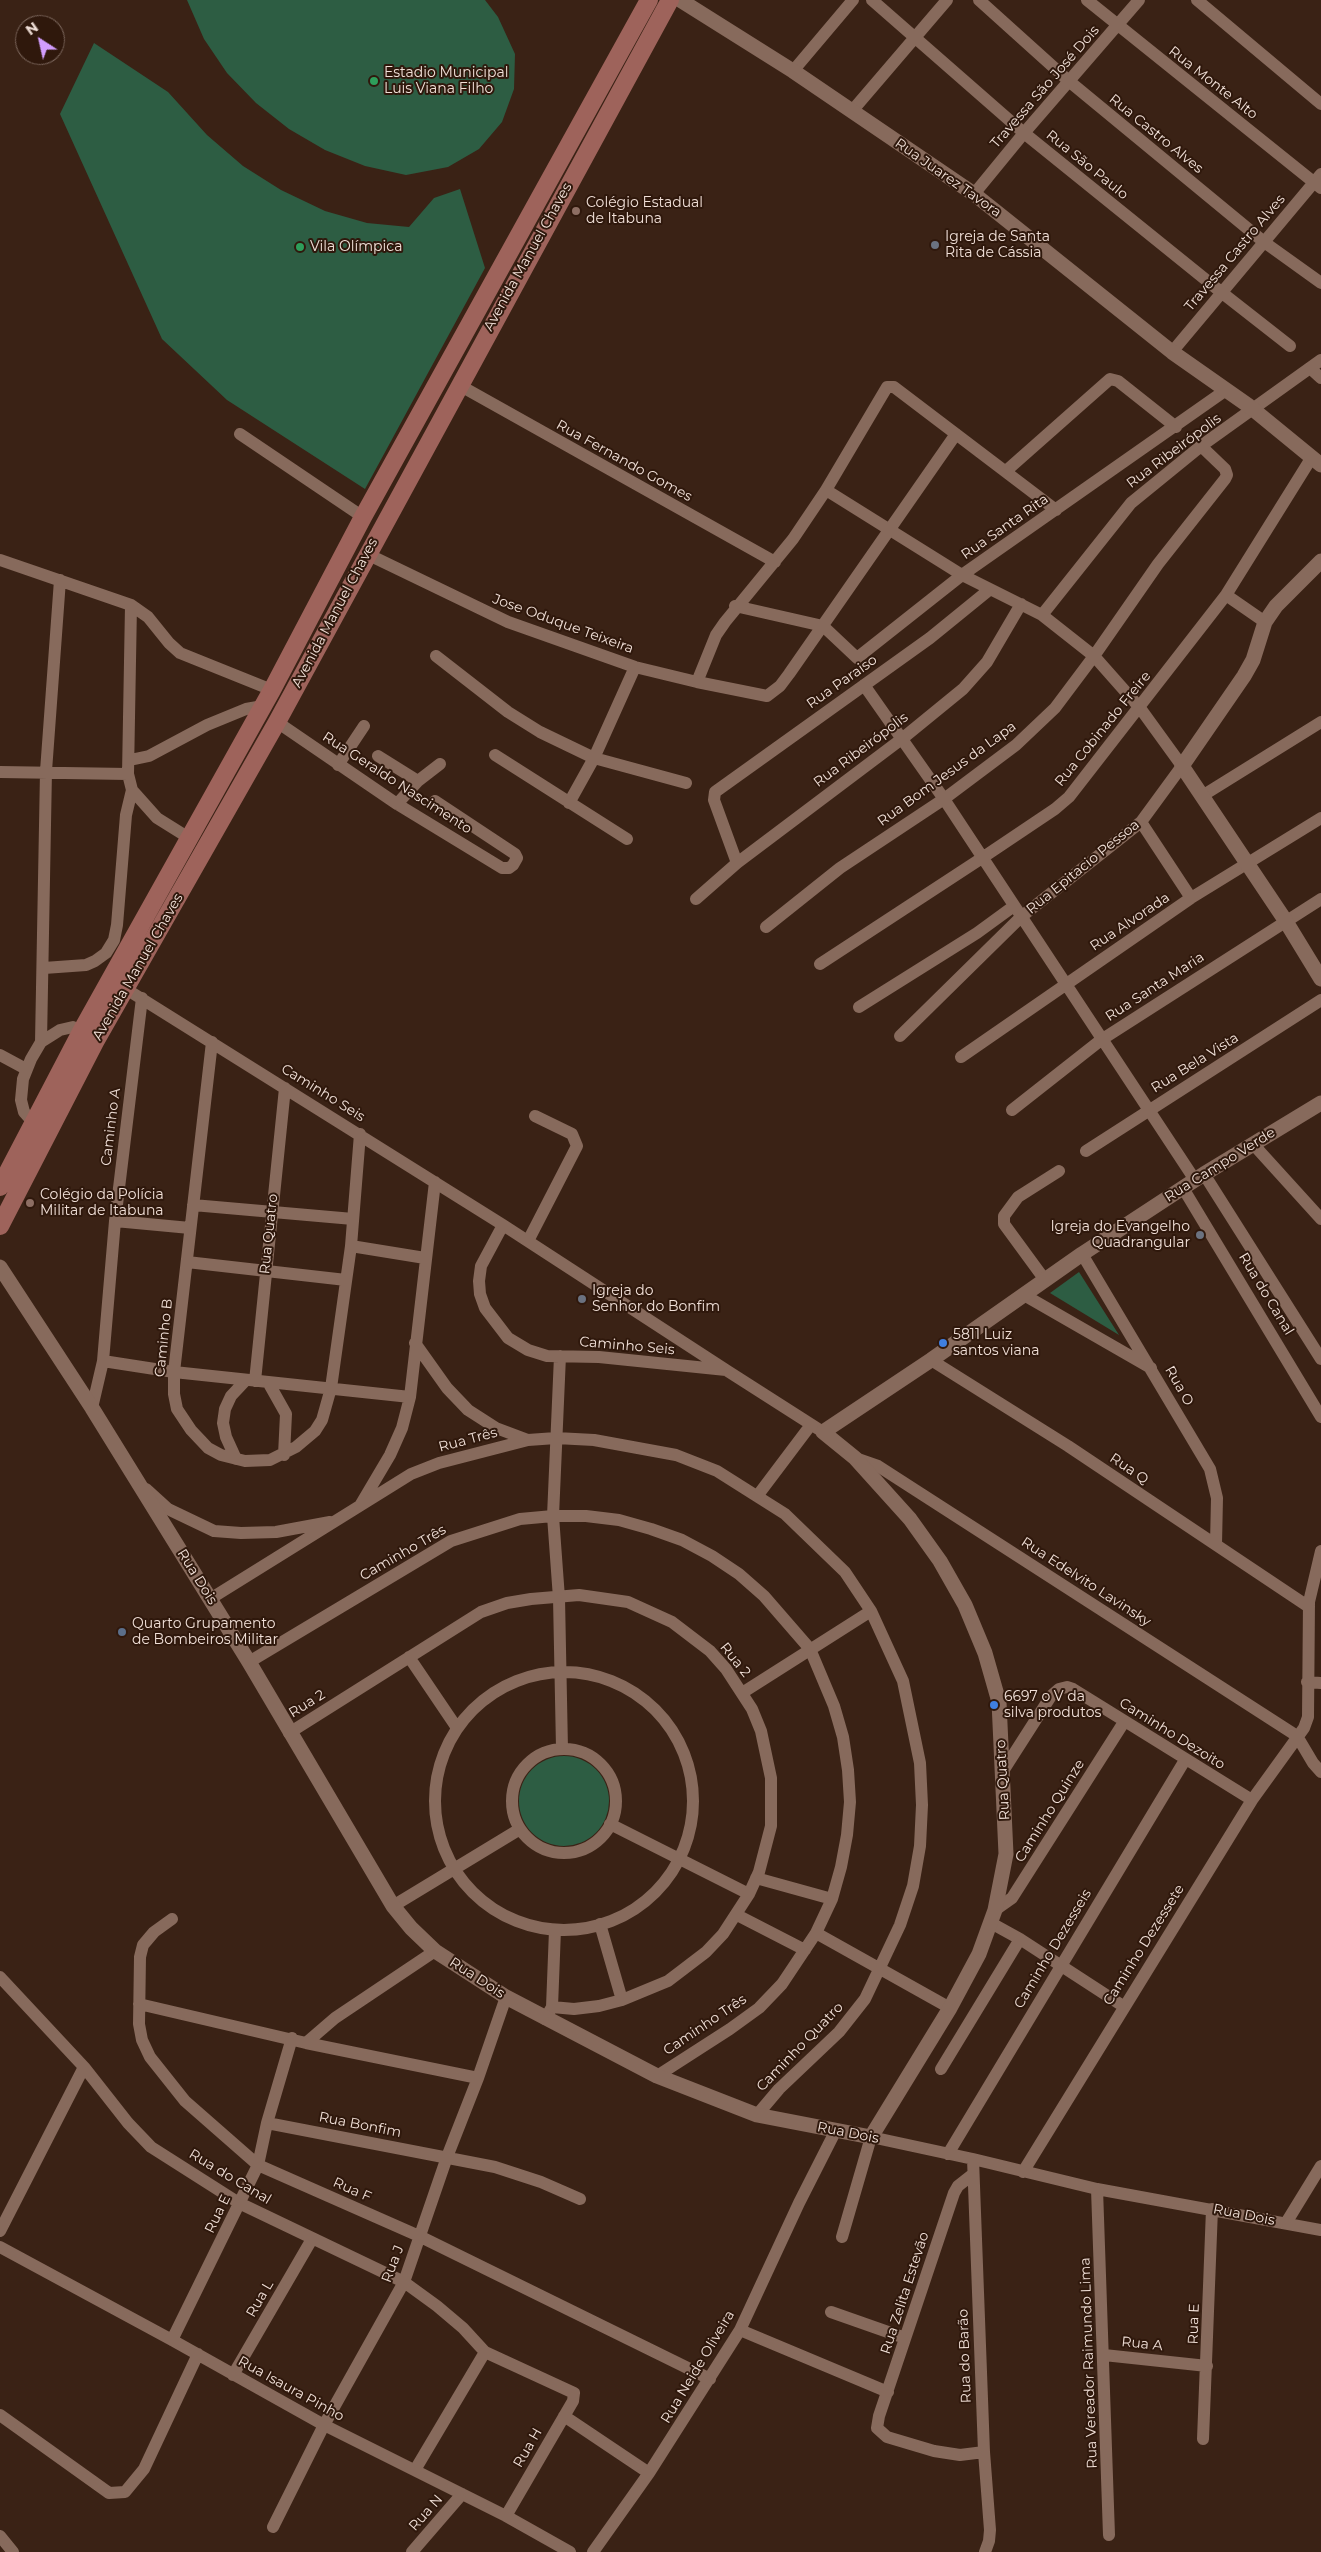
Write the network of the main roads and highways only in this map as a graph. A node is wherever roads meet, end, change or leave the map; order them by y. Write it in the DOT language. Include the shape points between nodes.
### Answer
graph roads {
  1 [pos="649,0"];
  2 [pos="670,0"];
  3 [pos="0,1187"];
  4 [pos="0,1226"];
  1 -- 3 [label="main road, Avenida Manuel Chaves" via="32,1121"];
  2 -- 4 [label="main road, Avenida Manuel Chaves" via="276,722 95,1042"];
}
